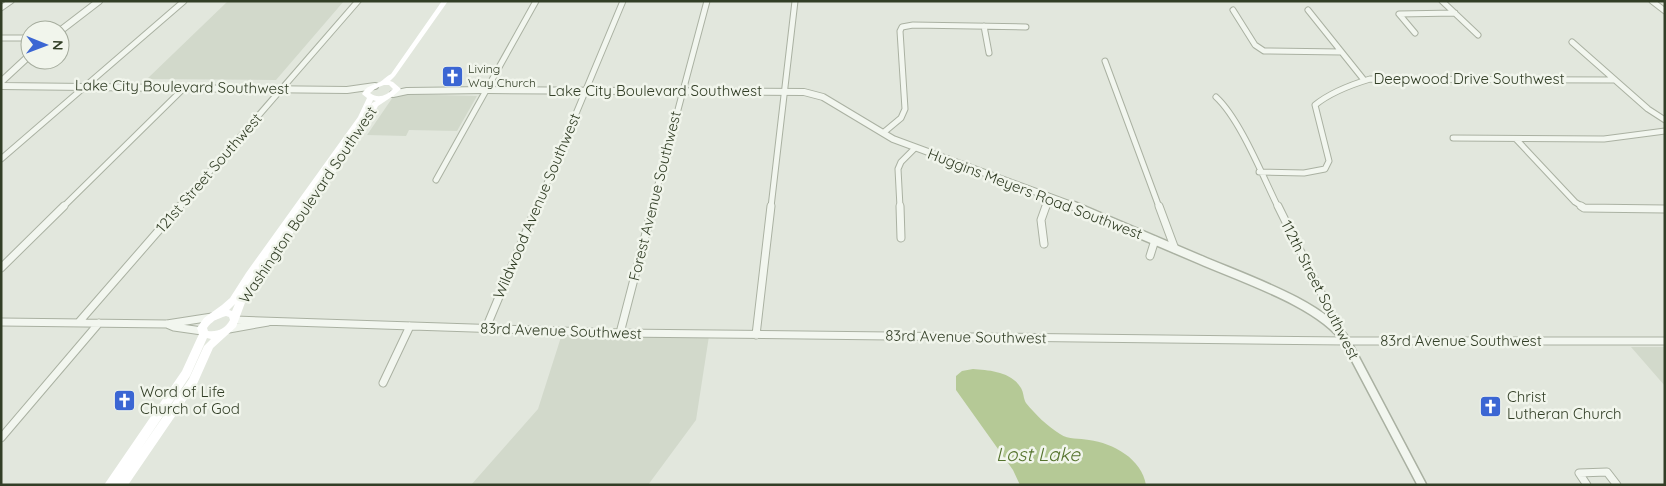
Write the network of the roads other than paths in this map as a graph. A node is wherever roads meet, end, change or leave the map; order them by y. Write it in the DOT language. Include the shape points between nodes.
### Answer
graph roads {
  1 [pos="11,1"];
  2 [pos="99,1"];
  3 [pos="184,1"];
  4 [pos="358,1"];
  5 [pos="445,1"];
  6 [pos="452,1"];
  7 [pos="536,1"];
  8 [pos="623,1"];
  9 [pos="707,1"];
  10 [pos="795,1"];
  11 [pos="1442,1"];
  12 [pos="1652,1"];
  13 [pos="1,8"];
  14 [pos="1233,10"];
  15 [pos="1308,10"];
  16 [pos="1665,11"];
  17 [pos="1455,13"];
  18 [pos="70,23"];
  19 [pos="984,26"];
  20 [pos="1026,27"];
  21 [pos="1414,33"];
  22 [pos="1478,35"];
  23 [pos="1,38"];
  24 [pos="20,38"];
  25 [pos="1572,42"];
  26 [pos="1341,52"];
  27 [pos="990,53"];
  28 [pos="1105,61"];
  29 [pos="20,64"];
  30 [pos="1364,80"];
  31 [pos="1614,80"];
  32 [pos="2,81"];
  33 [pos="378,85"];
  34 [pos="85,86"];
  35 [pos="184,88"];
  36 [pos="282,88"];
  37 [pos="347,90"];
  38 [pos="487,90"];
  39 [pos="585,90"];
  40 [pos="682,90"];
  41 [pos="392,91"];
  42 [pos="784,91"];
  43 [pos="812,94"];
  44 [pos="369,97"];
  45 [pos="1216,97"];
  46 [pos="1665,120"];
  47 [pos="1665,131"];
  48 [pos="883,133"];
  49 [pos="1453,138"];
  50 [pos="1516,139"];
  51 [pos="915,148"];
  52 [pos="1,159"];
  53 [pos="1259,172"];
  54 [pos="436,180"];
  55 [pos="1051,198"];
  56 [pos="1665,210"];
  57 [pos="901,238"];
  58 [pos="1155,241"];
  59 [pos="1044,244"];
  60 [pos="1175,249"];
  61 [pos="1150,256"];
  62 [pos="1,268"];
  63 [pos="215,316"];
  64 [pos="235,318"];
  65 [pos="1,322"];
  66 [pos="79,322"];
  67 [pos="268,322"];
  68 [pos="99,323"];
  69 [pos="167,324"];
  70 [pos="410,326"];
  71 [pos="486,328"];
  72 [pos="1339,330"];
  73 [pos="227,331"];
  74 [pos="203,333"];
  75 [pos="620,333"];
  76 [pos="756,335"];
  77 [pos="1346,341"];
  78 [pos="1665,341"];
  79 [pos="383,383"];
  80 [pos="1,438"];
  81 [pos="110,485"];
  82 [pos="122,485"];
  83 [pos="1422,485"];
  84 [pos="1588,485"];
  85 [pos="1617,485"];
  1 -- 13 [label="street"];
  2 -- 18 [label="street"];
  3 -- 34 [label="street"];
  4 -- 36 [label="street, 121st Street Southwest"];
  5 -- 33 [label="main road" via="393,75"];
  6 -- 41 [label="main road, Washington Boulevard Southwest" via="401,72"];
  7 -- 38 [label="street"];
  8 -- 39 [label="street, Wildwood Avenue Southwest"];
  9 -- 40 [label="street, Forest Avenue Southwest"];
  10 -- 42 [label="street"];
  11 -- 17 [label="street"];
  12 -- 16 [label="street"];
  14 -- 26 [label="street" via="1255,46 1262,50"];
  15 -- 26 [label="street"];
  17 -- 21 [label="street" via="1400,13 1399,16"];
  17 -- 22 [label="street"];
  19 -- 20 [label="street"];
  19 -- 27 [label="street"];
  19 -- 48 [label="street" via="902,27 905,109 901,118"];
  23 -- 24 [label="street"];
  25 -- 31 [label="street"];
  26 -- 30 [label="street"];
  28 -- 60 [label="street"];
  29 -- 32 [label="street"];
  30 -- 31 [label="street, Deepwood Drive Southwest"];
  30 -- 53 [label="street, Deepwood Drive Southwest" via="1325,97 1315,106 1329,160 1326,168 1304,173"];
  31 -- 46 [label="street"];
  32 -- 34 [label="street, Lake City Boulevard Southwest" via="17,86"];
  33 -- 37 [label="street, Lake City Boulevard Southwest"];
  33 -- 41 [label="main road"];
  33 -- 44 [label="main road, Washington Boulevard Southwest" via="367,92"];
  34 -- 35 [label="street, Lake City Boulevard Southwest"];
  34 -- 52 [label="street"];
  35 -- 36 [label="street, Lake City Boulevard Southwest"];
  35 -- 62 [label="street"];
  36 -- 37 [label="street, Lake City Boulevard Southwest"];
  36 -- 66 [label="street, 121st Street Southwest"];
  37 -- 44 [label="street, Lake City Boulevard Southwest"];
  38 -- 39 [label="street, Lake City Boulevard Southwest"];
  38 -- 41 [label="street, Lake City Boulevard Southwest"];
  38 -- 54 [label="street"];
  39 -- 40 [label="street, Lake City Boulevard Southwest"];
  39 -- 71 [label="street, Wildwood Avenue Southwest"];
  40 -- 42 [label="street, Lake City Boulevard Southwest"];
  40 -- 75 [label="street, Forest Avenue Southwest"];
  41 -- 44 [label="main road"];
  41 -- 64 [label="main road, Washington Boulevard Southwest" via="375,105 364,126 242,299"];
  42 -- 43 [label="street, Lake City Boulevard Southwest"];
  42 -- 76 [label="street"];
  43 -- 48 [label="street, Huggins Meyers Road Southwest" via="840,106"];
  44 -- 63 [label="main road, Washington Boulevard Southwest" via="362,117 245,280 239,293"];
  45 -- 53 [label="street, 112th Street Southwest" via="1234,119"];
  47 -- 50 [label="street" via="1613,139"];
  48 -- 51 [label="street, Huggins Meyers Road Southwest"];
  49 -- 50 [label="street"];
  50 -- 56 [label="street" via="1579,205 1591,209"];
  51 -- 55 [label="street, Huggins Meyers Road Southwest"];
  51 -- 57 [label="street" via="900,162 898,169"];
  53 -- 72 [label="street, 112th Street Southwest"];
  55 -- 58 [label="street, Huggins Meyers Road Southwest"];
  55 -- 59 [label="street" via="1040,220"];
  58 -- 60 [label="street, Huggins Meyers Road Southwest"];
  58 -- 61 [label="street"];
  60 -- 72 [label="street, Huggins Meyers Road Southwest" via="1298,303"];
  63 -- 64 [label="main road" via="226,313"];
  63 -- 69 [label="street"];
  63 -- 74 [label="main road, Washington Boulevard Southwest" via="204,324"];
  64 -- 67 [label="street, 83rd Avenue Southwest"];
  64 -- 73 [label="main road, Washington Boulevard Southwest"];
  65 -- 66 [label="street"];
  66 -- 68 [label="street"];
  67 -- 70 [label="street, 83rd Avenue Southwest"];
  67 -- 73 [label="street, 83rd Avenue Southwest"];
  68 -- 69 [label="street"];
  68 -- 80 [label="street"];
  69 -- 74 [label="street"];
  70 -- 71 [label="street, 83rd Avenue Southwest"];
  70 -- 79 [label="street"];
  71 -- 75 [label="street, 83rd Avenue Southwest"];
  72 -- 77 [label="street, 112th Street Southwest"];
  73 -- 74 [label="main road" via="213,336"];
  73 -- 82 [label="main road" via="209,346 193,381"];
  74 -- 81 [label="main road" via="186,373"];
  75 -- 76 [label="street, 83rd Avenue Southwest"];
  76 -- 77 [label="street, 83rd Avenue Southwest"];
  77 -- 78 [label="street, 83rd Avenue Southwest"];
  77 -- 83 [label="street, 112th Street Southwest"];
  84 -- 85 [label="street" via="1579,473 1607,472"];
}
